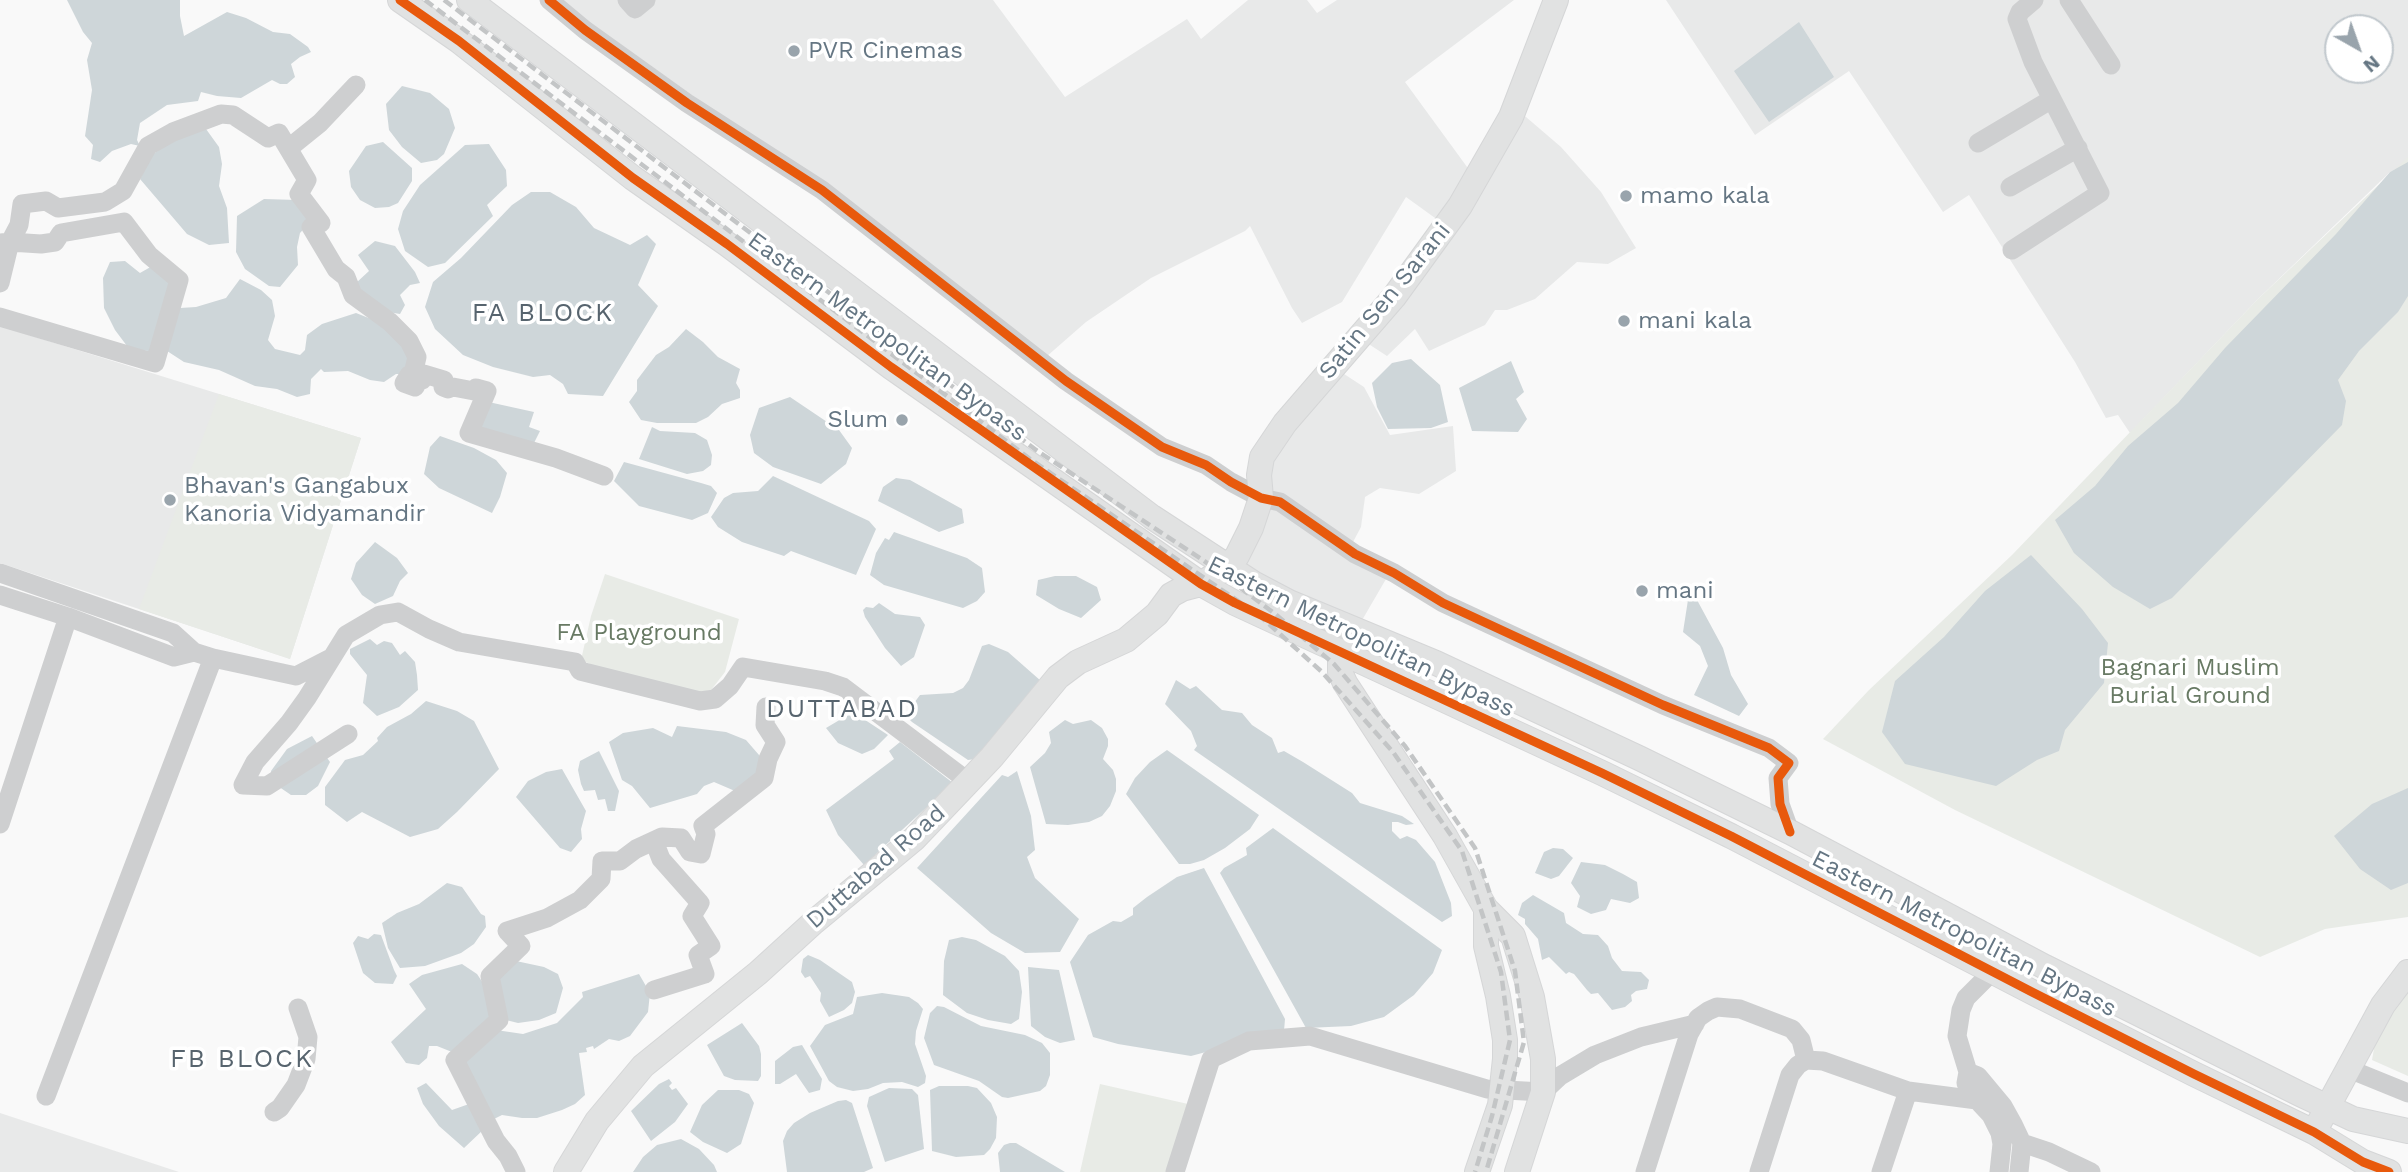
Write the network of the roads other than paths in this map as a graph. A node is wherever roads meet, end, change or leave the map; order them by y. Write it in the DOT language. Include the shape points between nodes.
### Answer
graph roads {
  1 [pos="400,0"];
  2 [pos="469,0"];
  3 [pos="627,0"];
  4 [pos="646,0"];
  5 [pos="1556,0"];
  6 [pos="2034,0"];
  7 [pos="2069,0"];
  8 [pos="557,2"];
  9 [pos="2111,65"];
  10 [pos="356,85"];
  11 [pos="2052,99"];
  12 [pos="1978,144"];
  13 [pos="289,148"];
  14 [pos="2078,148"];
  15 [pos="2010,187"];
  16 [pos="5,243"];
  17 [pos="2012,250"];
  18 [pos="0,284"];
  19 [pos="0,317"];
  20 [pos="604,476"];
  21 [pos="1261,498"];
  22 [pos="1227,567"];
  23 [pos="0,573"];
  24 [pos="1201,584"];
  25 [pos="0,595"];
  26 [pos="68,617"];
  27 [pos="1340,650"];
  28 [pos="194,652"];
  29 [pos="333,657"];
  30 [pos="213,658"];
  31 [pos="766,707"];
  32 [pos="348,734"];
  33 [pos="968,782"];
  34 [pos="0,824"];
  35 [pos="1790,832"];
  36 [pos="654,841"];
  37 [pos="1486,909"];
  38 [pos="2008,948"];
  39 [pos="2408,972"];
  40 [pos="1984,979"];
  41 [pos="654,990"];
  42 [pos="298,1008"];
  43 [pos="1695,1024"];
  44 [pos="1806,1060"];
  45 [pos="2349,1069"];
  46 [pos="1968,1072"];
  47 [pos="1502,1089"];
  48 [pos="1908,1091"];
  49 [pos="1544,1092"];
  50 [pos="2408,1093"];
  51 [pos="46,1096"];
  52 [pos="1976,1100"];
  53 [pos="2328,1107"];
  54 [pos="274,1112"];
  55 [pos="2353,1119"];
  56 [pos="2408,1131"];
  57 [pos="2314,1132"];
  58 [pos="2408,1140"];
  59 [pos="2022,1143"];
  60 [pos="2408,1167"];
  61 [pos="516,1172"];
  62 [pos="566,1172"];
  63 [pos="1175,1172"];
  64 [pos="1477,1172"];
  65 [pos="1517,1172"];
  66 [pos="1645,1172"];
  67 [pos="1759,1172"];
  68 [pos="1881,1172"];
  69 [pos="1999,1172"];
  70 [pos="2020,1172"];
  71 [pos="2091,1172"];
  72 [pos="2389,1172"];
  1 -- 24 [label="main road, Eastern Metropolitan Bypass" via="891,367"];
  2 -- 22 [label="main road, Eastern Metropolitan Bypass" via="1152,517"];
  3 -- 4 [label="street" via="635,9"];
  5 -- 21 [label="main road, Satin Sen Sarani" via="1511,117 1465,198 1394,298 1285,423 1262,457"];
  6 -- 11 [label="street" via="2017,19"];
  7 -- 9 [label="street"];
  8 -- 21 [label="street" via="585,30 687,103 822,190 1130,427"];
  10 -- 13 [label="street"];
  11 -- 12 [label="street"];
  11 -- 14 [label="street"];
  13 -- 16 [label="street" via="279,133 268,138 233,115 221,114 148,146 123,191 105,202 58,208 46,201 22,204 19,225"];
  13 -- 20 [label="street" via="306,180 299,194 321,223 311,227 336,269 346,276 353,296 390,321 409,341 416,357 413,374 404,383 415,387 424,374 444,380 443,387 448,389 487,391 469,433"];
  14 -- 15 [label="street"];
  14 -- 17 [label="street" via="2101,193"];
  16 -- 18 [label="street"];
  16 -- 19 [label="street" via="55,242 61,233 124,222 149,255 179,280 155,363"];
  21 -- 22 [label="main road, Satin Sen Sarani" via="1251,528"];
  21 -- 35 [label="street" via="1280,502 1354,554 1443,603 1663,705 1769,748 1789,763 1778,778 1780,804"];
  22 -- 24 [label="main road, Satin Sen Sarani"];
  22 -- 35 [label="main road, Eastern Metropolitan Bypass" via="1289,602 1436,663"];
  23 -- 28 [label="street" via="173,633"];
  24 -- 27 [label="main road, Eastern Metropolitan Bypass"];
  24 -- 33 [label="main road, Duttabad Road" via="1171,595 1138,632 1058,677"];
  25 -- 26 [label="street"];
  26 -- 28 [label="street" via="174,657"];
  26 -- 34 [label="street"];
  27 -- 37 [label="main road" via="1340,672 1346,683 1445,836"];
  27 -- 40 [label="main road, Eastern Metropolitan Bypass" via="1800,870"];
  28 -- 30 [label="street"];
  29 -- 30 [label="street" via="296,676"];
  29 -- 32 [label="street" via="289,723 254,762 243,785 267,786"];
  29 -- 33 [label="street" via="346,635 380,615 398,612 459,642 575,662 580,671 700,701 715,699 743,667 825,681 843,687"];
  30 -- 51 [label="street"];
  31 -- 36 [label="street" via="765,725 775,742 764,778 704,826 701,854 690,852 681,838"];
  33 -- 62 [label="main road, Duttabad Road" via="914,839 643,1066 597,1121"];
  35 -- 38 [label="main road, Eastern Metropolitan Bypass"];
  36 -- 41 [label="street" via="661,859 701,903 692,916 711,946 698,955 705,974"];
  36 -- 61 [label="street" via="620,861 602,861 601,879 580,900 507,932 521,946 490,976 499,1020 455,1060"];
  37 -- 47 [label="main road" via="1486,946 1505,1040"];
  37 -- 49 [label="main road" via="1513,936 1532,996"];
  38 -- 40 [label="street" via="2001,963"];
  38 -- 53 [label="main road, Eastern Metropolitan Bypass"];
  39 -- 45 [label="main road" via="2383,1005"];
  40 -- 46 [label="street" via="1961,1010 1957,1036"];
  40 -- 57 [label="main road, Eastern Metropolitan Bypass"];
  42 -- 54 [label="street" via="308,1037 306,1059 296,1085"];
  43 -- 44 [label="street" via="1717,1007 1740,1009 1792,1029 1801,1040"];
  43 -- 49 [label="street" via="1641,1037 1595,1055 1560,1076"];
  43 -- 66 [label="street"];
  44 -- 48 [label="street" via="1823,1061"];
  44 -- 67 [label="street" via="1790,1074"];
  45 -- 50 [label="street"];
  45 -- 53 [label="main road"];
  46 -- 52 [label="street" via="1966,1083"];
  46 -- 59 [label="street" via="1978,1076 2003,1106"];
  47 -- 49 [label="street"];
  47 -- 63 [label="street" via="1487,1089 1310,1036 1249,1041 1211,1059"];
  47 -- 64 [label="main road"];
  48 -- 52 [label="street"];
  48 -- 68 [label="street"];
  49 -- 65 [label="main road"];
  52 -- 69 [label="street" via="2000,1133"];
  53 -- 55 [label="main road, Eastern Metropolitan Bypass"];
  53 -- 57 [label="main road"];
  55 -- 56 [label="main road, Eastern Metropolitan Bypass"];
  55 -- 58 [label="main road"];
  57 -- 60 [label="main road"];
  57 -- 72 [label="main road, Eastern Metropolitan Bypass"];
  59 -- 70 [label="street"];
  59 -- 71 [label="street"];
}
